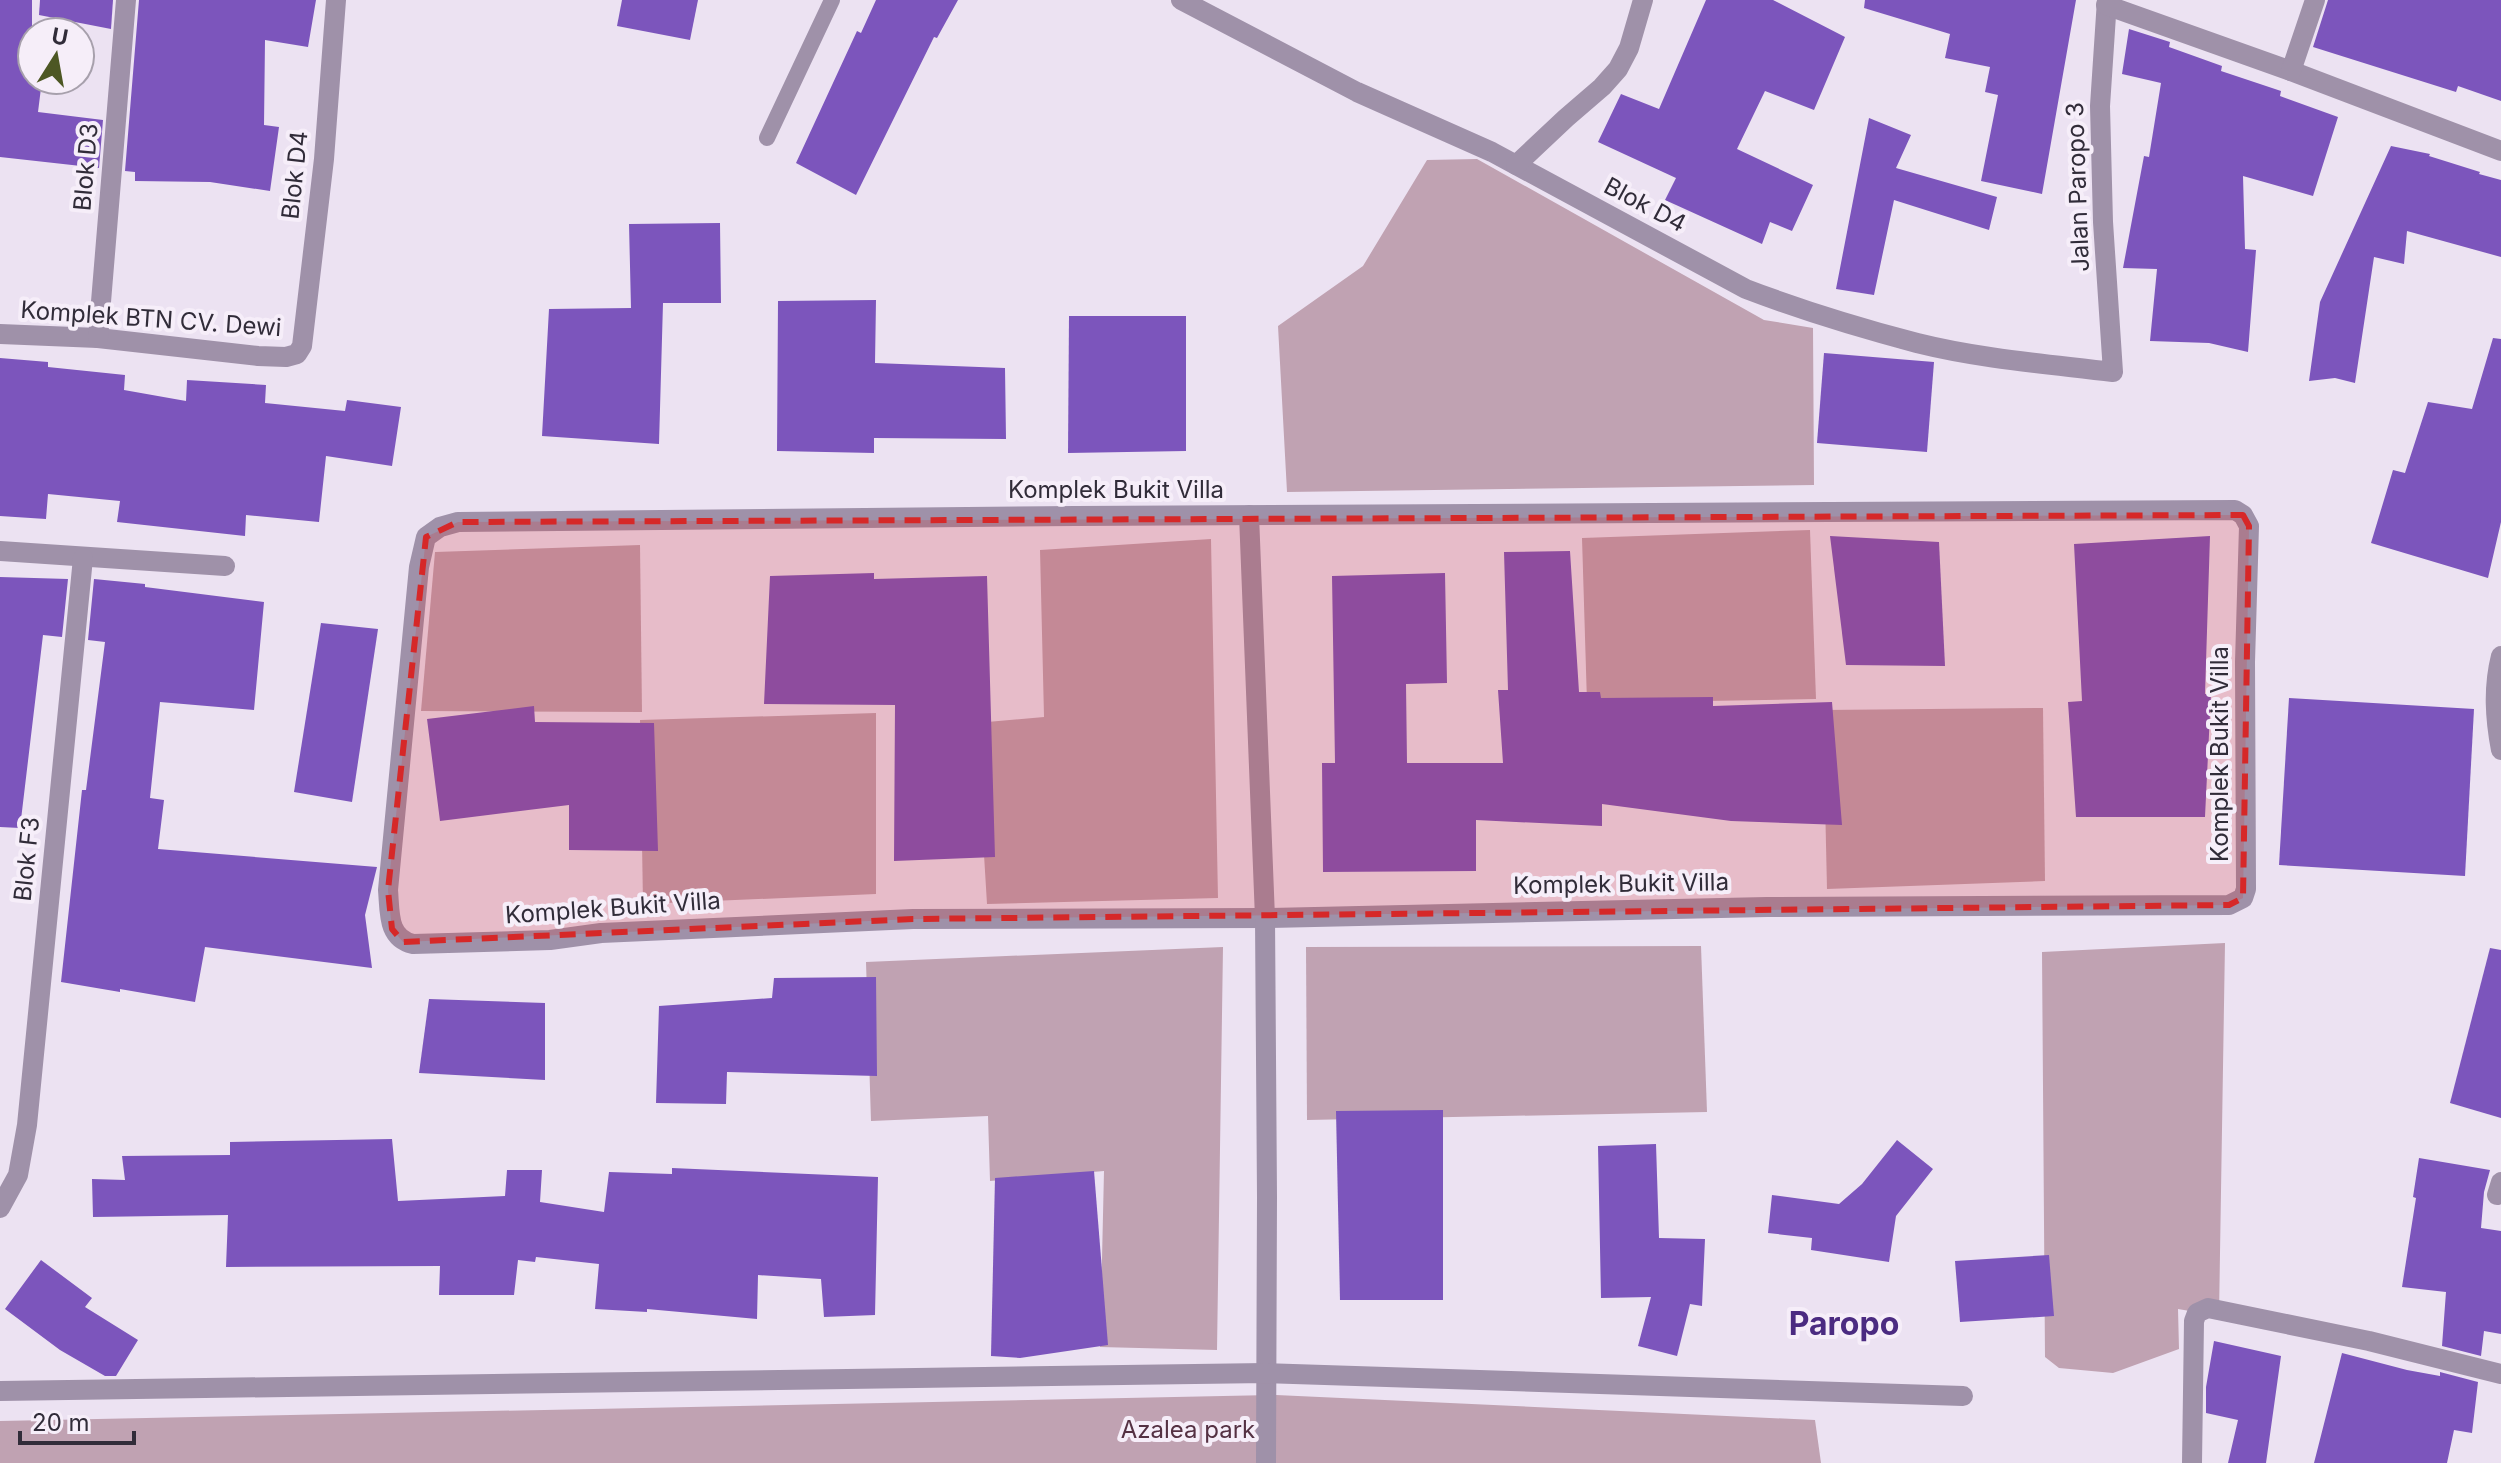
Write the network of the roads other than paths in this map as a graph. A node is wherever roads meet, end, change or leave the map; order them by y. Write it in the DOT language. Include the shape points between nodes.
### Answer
graph roads {
  1 [pos="126,0"];
  2 [pos="336,0"];
  3 [pos="832,0"];
  4 [pos="1181,0"];
  5 [pos="1643,0"];
  6 [pos="2315,0"];
  7 [pos="2106,2"];
  8 [pos="2291,71"];
  9 [pos="767,138"];
  10 [pos="2501,151"];
  11 [pos="1516,165"];
  12 [pos="0,334"];
  13 [pos="98,338"];
  14 [pos="297,354"];
  15 [pos="2113,372"];
  16 [pos="1249,515"];
  17 [pos="0,551"];
  18 [pos="83,558"];
  19 [pos="225,566"];
  20 [pos="2501,656"];
  21 [pos="2501,750"];
  22 [pos="1265,918"];
  23 [pos="0,1208"];
  24 [pos="1266,1373"];
  25 [pos="2501,1374"];
  26 [pos="0,1391"];
  27 [pos="1963,1396"];
  28 [pos="1266,1463"];
  29 [pos="2192,1463"];
  1 -- 13 [label="street, Blok D3"];
  2 -- 14 [label="street, Blok D4" via="324,159"];
  3 -- 9 [label="lane"];
  4 -- 11 [label="street, Blok D4" via="1357,92"];
  5 -- 11 [label="street" via="1618,69"];
  6 -- 8 [label="street"];
  7 -- 8 [label="street"];
  7 -- 15 [label="street, Jalan Paropo 3" via="2100,106"];
  8 -- 10 [label="street"];
  11 -- 15 [label="street, Blok D4" via="1746,289 1782,303 1919,343"];
  12 -- 13 [label="street, Komplek BTN CV. Dewi"];
  13 -- 14 [label="street, Komplek BTN CV. Dewi" via="243,355"];
  16 -- 22 [label="street"];
  16 -- 22 [label="street, Komplek Bukit Villa" via="458,522 440,527 426,537 419,567 388,890 392,929 403,942 413,944 899,919"];
  16 -- 22 [label="street, Komplek Bukit Villa" via="2235,510 2249,526 2246,889 2238,902"];
  17 -- 18 [label="street"];
  18 -- 19 [label="street"];
  18 -- 23 [label="street, Blok F3" via="27,1125 18,1175"];
  20 -- 21 [label="street" via="2495,702"];
  22 -- 24 [label="street"];
  24 -- 26 [label="street"];
  24 -- 27 [label="street"];
  24 -- 28 [label="street"];
  25 -- 29 [label="street" via="2369,1341 2202,1309 2194,1321"];
}
